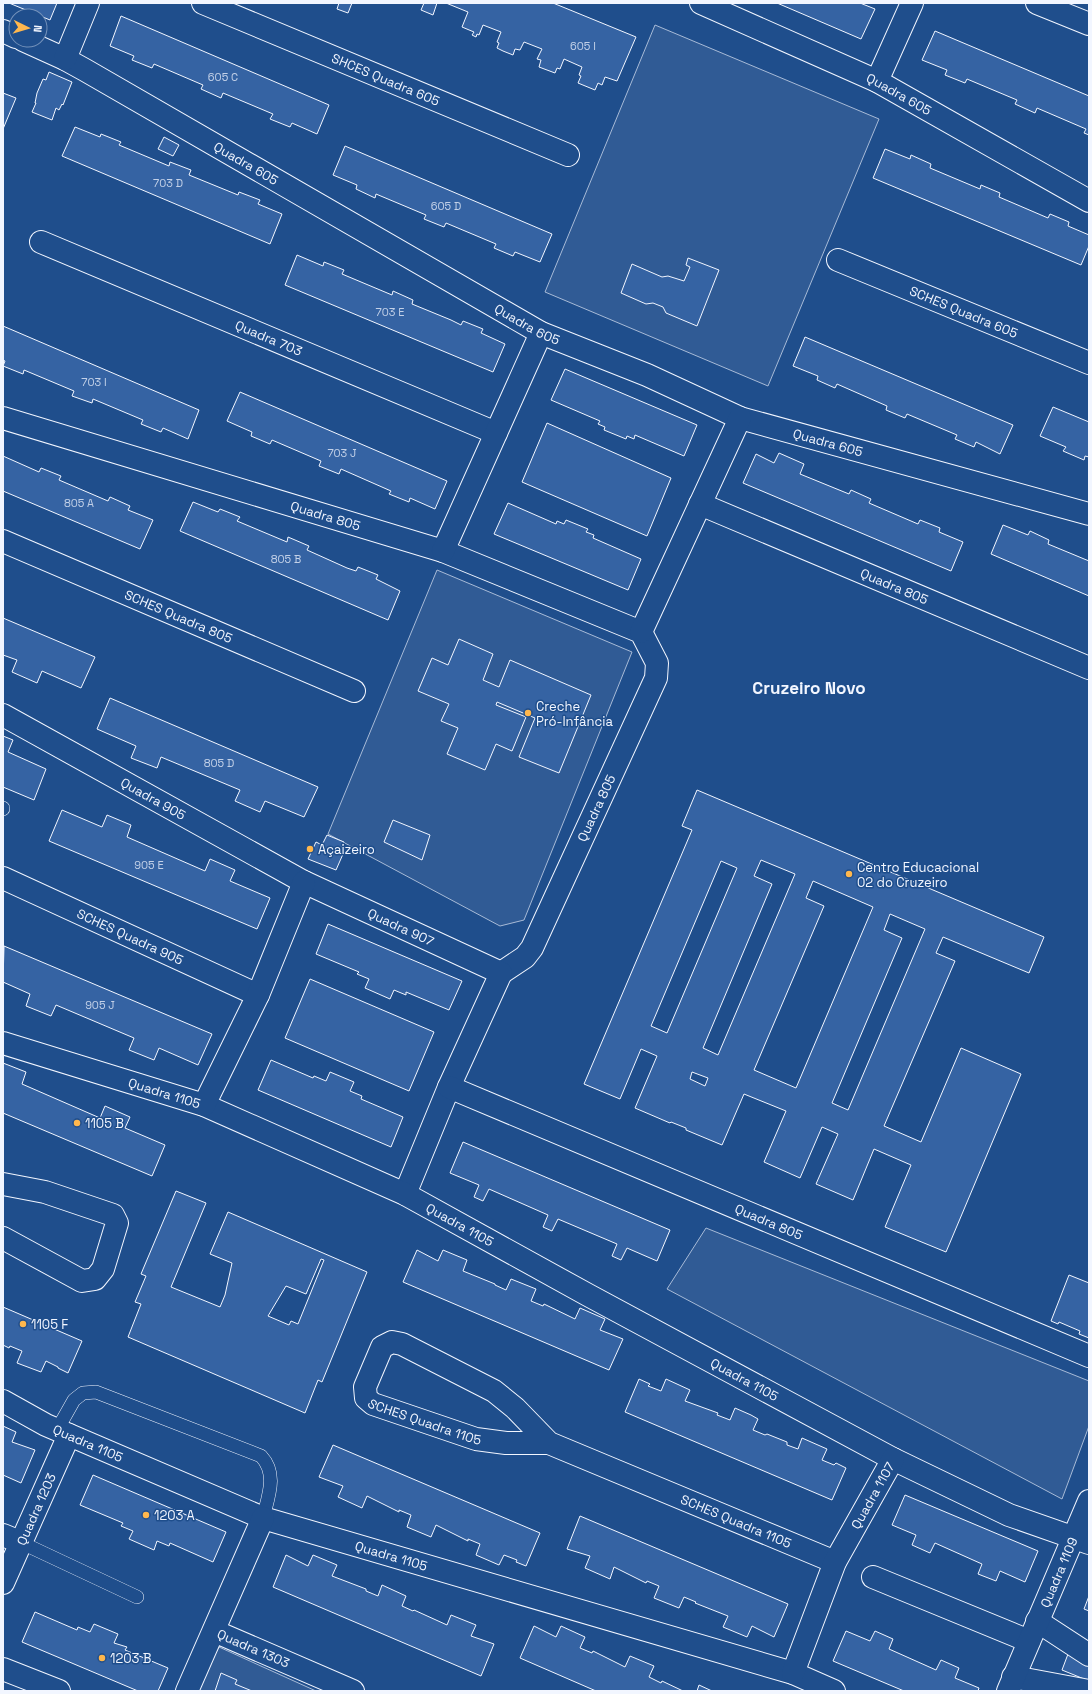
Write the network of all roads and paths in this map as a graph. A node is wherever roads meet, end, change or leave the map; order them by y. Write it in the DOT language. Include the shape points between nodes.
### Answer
graph roads {
  1 [pos="88,3"];
  2 [pos="203,3"];
  3 [pos="701,3"];
  4 [pos="912,3"];
  5 [pos="1037,3"];
  6 [pos="1089,24"];
  7 [pos="41,48"];
  8 [pos="65,59"];
  9 [pos="877,81"];
  10 [pos="568,155"];
  11 [pos="1089,201"];
  12 [pos="41,242"];
  13 [pos="838,260"];
  14 [pos="541,333"];
  15 [pos="1089,363"];
  16 [pos="3,418"];
  17 [pos="740,418"];
  18 [pos="496,433"];
  19 [pos="700,504"];
  20 [pos="1089,514"];
  21 [pos="3,541"];
  22 [pos="443,551"];
  23 [pos="641,632"];
  24 [pos="1089,668"];
  25 [pos="354,691"];
  26 [pos="3,715"];
  27 [pos="3,878"];
  28 [pos="304,882"];
  29 [pos="501,973"];
  30 [pos="258,996"];
  31 [pos="3,1043"];
  32 [pos="449,1087"];
  33 [pos="204,1105"];
  34 [pos="3,1184"];
  35 [pos="405,1194"];
  36 [pos="3,1238"];
  37 [pos="1089,1356"];
  38 [pos="3,1401"];
  39 [pos="63,1432"];
  40 [pos="549,1443"];
  41 [pos="893,1459"];
  42 [pos="1089,1501"];
  43 [pos="263,1518"];
  44 [pos="12,1539"];
  45 [pos="1081,1541"];
  46 [pos="835,1562"];
  47 [pos="873,1577"];
  48 [pos="3,1583"];
  49 [pos="137,1597"];
  50 [pos="214,1631"];
  51 [pos="1033,1631"];
  52 [pos="1089,1656"];
  53 [pos="3,1670"];
  54 [pos="793,1673"];
  55 [pos="1010,1684"];
  56 [pos="59,1691"];
  57 [pos="187,1691"];
  58 [pos="353,1691"];
  59 [pos="834,1691"];
  60 [pos="1089,1691"];
  1 -- 8 [label="street"];
  2 -- 10 [label="street, SHCES Quadra 605"];
  3 -- 9 [label="street, Quadra 605"];
  4 -- 9 [label="street"];
  5 -- 6 [label="street"];
  7 -- 8 [label="street, Quadra 605"];
  8 -- 14 [label="street, Quadra 605"];
  9 -- 11 [label="street, Quadra 605"];
  12 -- 18 [label="street, Quadra 703"];
  13 -- 15 [label="street, SCHES Quadra 605"];
  14 -- 17 [label="street, Quadra 605" via="647,375"];
  14 -- 18 [label="street"];
  16 -- 22 [label="street, Quadra 805"];
  17 -- 19 [label="street"];
  17 -- 20 [label="street, Quadra 605"];
  18 -- 22 [label="street"];
  19 -- 23 [label="street"];
  19 -- 24 [label="street, Quadra 805"];
  21 -- 25 [label="street, SCHES Quadra 805"];
  22 -- 23 [label="street, Quadra 805"];
  23 -- 29 [label="street, Quadra 805" via="657,663 656,678 532,948 525,957"];
  26 -- 28 [label="street, Quadra 905"];
  27 -- 30 [label="street, SCHES Quadra 905"];
  28 -- 29 [label="street, Quadra 907"];
  28 -- 30 [label="street"];
  29 -- 32 [label="street"];
  30 -- 33 [label="street"];
  31 -- 33 [label="street, Quadra 1105"];
  32 -- 35 [label="street"];
  32 -- 37 [label="street, Quadra 805"];
  33 -- 35 [label="street, Quadra 1105"];
  34 -- 36 [label="street" via="46,1192 114,1215 116,1223 104,1269 95,1279 82,1281"];
  35 -- 41 [label="street, Quadra 1105"];
  38 -- 39 [label="street, Quadra 1105" via="46,1426"];
  39 -- 43 [label="street, Quadra 1105"];
  39 -- 43 [label="lane" via="74,1400 83,1393 96,1392 261,1456 268,1462 271,1471 271,1484"];
  39 -- 44 [label="street, Quadra 1203"];
  40 -- 40 [label="street, SCHES Quadra 1105" via="516,1408 494,1391 402,1344 392,1342 382,1346 364,1387 366,1398 373,1404 476,1439 506,1443"];
  40 -- 46 [label="street, SCHES Quadra 1105"];
  41 -- 45 [label="street, Quadra 1107" via="1009,1515"];
  41 -- 46 [label="street, Quadra 1107"];
  42 -- 45 [label="street"];
  43 -- 50 [label="street"];
  43 -- 54 [label="street, Quadra 1105"];
  44 -- 48 [label="street, Quadra 1203"];
  44 -- 49 [label="lane"];
  45 -- 51 [label="street, Quadra 1109"];
  46 -- 54 [label="street, Quadra 1107"];
  47 -- 51 [label="street"];
  50 -- 57 [label="street, Quadra 1303"];
  50 -- 58 [label="street, Quadra 1303"];
  51 -- 52 [label="street, Quadra 1109"];
  51 -- 55 [label="street, Quadra 1109"];
  53 -- 56 [label="street"];
  54 -- 59 [label="street"];
  55 -- 60 [label="street, Quadra 1109"];
}
